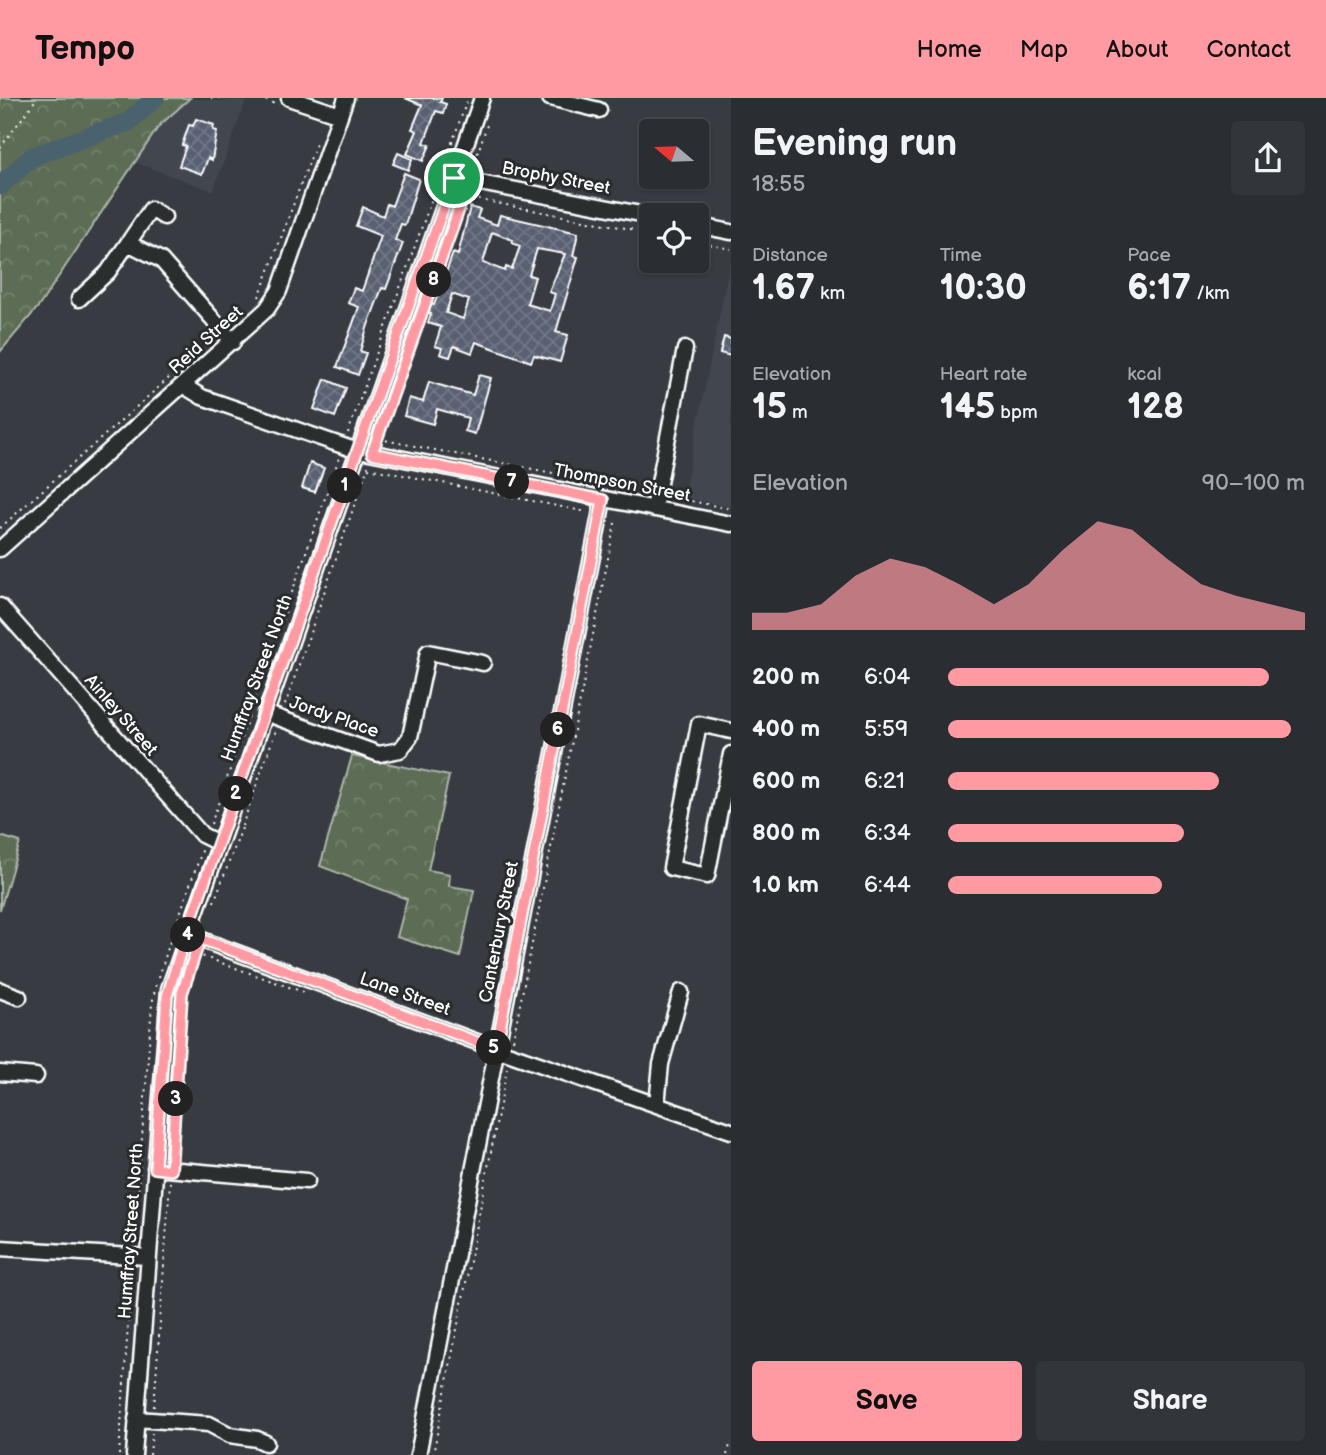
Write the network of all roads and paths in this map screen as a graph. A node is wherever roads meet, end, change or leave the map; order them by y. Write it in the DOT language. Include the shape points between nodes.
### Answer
graph roads {
  1 [pos="37,98"];
  2 [pos="211,98"];
  3 [pos="225,98"];
  4 [pos="289,98"];
  5 [pos="346,98"];
  6 [pos="468,98"];
  7 [pos="482,98"];
  8 [pos="550,98"];
  9 [pos="599,110"];
  10 [pos="340,115"];
  11 [pos="488,122"];
  12 [pos="0,148"];
  13 [pos="454,178"];
  14 [pos="469,181"];
  15 [pos="464,197"];
  16 [pos="639,214"];
  17 [pos="164,217"];
  18 [pos="709,228"];
  19 [pos="639,231"];
  20 [pos="731,232"];
  21 [pos="128,243"];
  22 [pos="709,245"];
  23 [pos="731,249"];
  24 [pos="79,299"];
  25 [pos="233,342"];
  26 [pos="685,349"];
  27 [pos="184,386"];
  28 [pos="363,447"];
  29 [pos="368,468"];
  30 [pos="607,484"];
  31 [pos="603,500"];
  32 [pos="653,509"];
  33 [pos="589,513"];
  34 [pos="616,518"];
  35 [pos="731,524"];
  36 [pos="0,549"];
  37 [pos="0,606"];
  38 [pos="484,663"];
  39 [pos="265,713"];
  40 [pos="281,718"];
  41 [pos="731,731"];
  42 [pos="731,754"];
  43 [pos="725,814"];
  44 [pos="211,824"];
  45 [pos="218,843"];
  46 [pos="203,847"];
  47 [pos="214,902"];
  48 [pos="189,938"];
  49 [pos="0,990"];
  50 [pos="681,992"];
  51 [pos="19,997"];
  52 [pos="180,1017"];
  53 [pos="513,1041"];
  54 [pos="496,1049"];
  55 [pos="508,1063"];
  56 [pos="0,1073"];
  57 [pos="36,1076"];
  58 [pos="657,1105"];
  59 [pos="731,1131"];
  60 [pos="141,1160"];
  61 [pos="155,1168"];
  62 [pos="171,1170"];
  63 [pos="307,1181"];
  64 [pos="0,1248"];
  65 [pos="141,1256"];
  66 [pos="136,1419"];
  67 [pos="153,1419"];
  68 [pos="731,1442"];
  69 [pos="266,1443"];
  70 [pos="118,1455"];
  71 [pos="134,1455"];
  72 [pos="150,1455"];
  73 [pos="418,1455"];
  74 [pos="433,1455"];
  75 [pos="727,1455"];
  1 -- 12 [label="path"];
  2 -- 3 [label="path"];
  4 -- 10 [label="street"];
  5 -- 10 [label="street, Reid Street"];
  6 -- 28 [label="path"];
  7 -- 13 [label="street, Humffray Street North"];
  8 -- 9 [label="street"];
  10 -- 25 [label="street, Reid Street" via="279,291 268,309"];
  11 -- 14 [label="path"];
  13 -- 14 [label="street, Brophy Street"];
  13 -- 28 [label="street, Humffray Street North"];
  14 -- 15 [label="path"];
  14 -- 16 [label="street, Brophy Street"];
  15 -- 19 [label="path"];
  15 -- 28 [label="path"];
  17 -- 21 [label="street" via="151,209"];
  18 -- 20 [label="street"];
  21 -- 24 [label="street" via="111,268"];
  21 -- 25 [label="street" via="161,260"];
  22 -- 23 [label="path"];
  25 -- 27 [label="street, Reid Street"];
  26 -- 32 [label="street"];
  27 -- 28 [label="street, Thompson Street" via="202,397"];
  27 -- 36 [label="street, Reid Street"];
  28 -- 29 [label="path"];
  28 -- 30 [label="path"];
  28 -- 31 [label="street, Thompson Street"];
  28 -- 39 [label="street, Humffray Street North"];
  28 -- 44 [label="path"];
  29 -- 33 [label="path"];
  29 -- 40 [label="path"];
  31 -- 32 [label="street, Thompson Street"];
  31 -- 54 [label="street, Canterbury Street"];
  32 -- 35 [label="street, Thompson Street"];
  34 -- 53 [label="path"];
  37 -- 45 [label="street, Ainley Street" via="202,835"];
  38 -- 40 [label="street, Jordy Place" via="428,652 410,737 400,750 379,754"];
  39 -- 40 [label="street, Jordy Place"];
  39 -- 45 [label="street, Humffray Street North"];
  40 -- 47 [label="path"];
  41 -- 43 [label="street" via="699,724 671,869 707,876"];
  42 -- 43 [label="street"];
  45 -- 48 [label="street, Humffray Street North"];
  46 -- 48 [label="path"];
  48 -- 54 [label="street, Lane Street"];
  48 -- 61 [label="street, Humffray Street North" via="167,996"];
  49 -- 51 [label="street"];
  50 -- 58 [label="street" via="661,1064"];
  52 -- 62 [label="path"];
  54 -- 58 [label="street, Lane Street"];
  54 -- 73 [label="street, Canterbury Street"];
  55 -- 74 [label="path"];
  56 -- 57 [label="street"];
  58 -- 59 [label="street, Lane Street"];
  60 -- 65 [label="path"];
  61 -- 62 [label="street"];
  61 -- 65 [label="street, Humffray Street North"];
  62 -- 63 [label="street"];
  62 -- 67 [label="path"];
  64 -- 65 [label="street"];
  65 -- 66 [label="street, Humffray Street North"];
  65 -- 70 [label="path"];
  66 -- 67 [label="street"];
  66 -- 71 [label="street, Humffray Street North"];
  67 -- 69 [label="street" via="209,1424 224,1433"];
  67 -- 72 [label="path"];
  68 -- 75 [label="path"];
}
